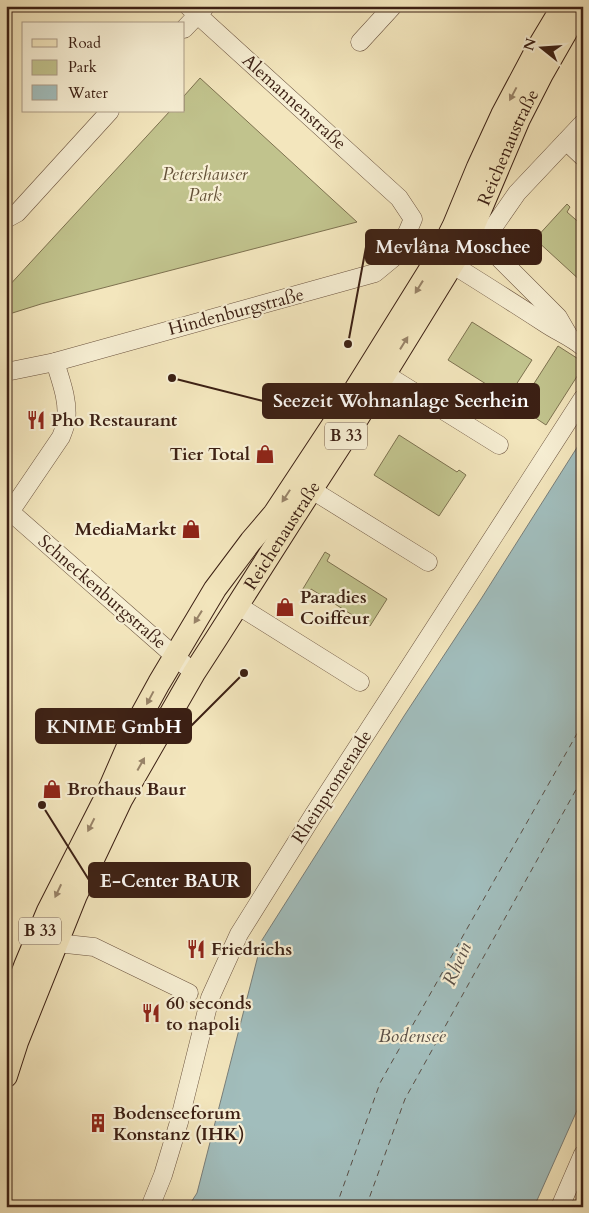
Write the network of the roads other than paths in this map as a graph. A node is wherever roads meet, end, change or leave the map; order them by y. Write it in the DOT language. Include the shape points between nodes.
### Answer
graph roads {
  1 [pos="393,6"];
  2 [pos="563,6"];
  3 [pos="197,9"];
  4 [pos="583,9"];
  5 [pos="185,27"];
  6 [pos="360,42"];
  7 [pos="109,112"];
  8 [pos="583,123"];
  9 [pos="566,141"];
  10 [pos="583,157"];
  11 [pos="399,198"];
  12 [pos="6,219"];
  13 [pos="477,237"];
  14 [pos="452,265"];
  15 [pos="510,269"];
  16 [pos="496,291"];
  17 [pos="576,342"];
  18 [pos="55,362"];
  19 [pos="6,372"];
  20 [pos="385,374"];
  21 [pos="583,398"];
  22 [pos="498,446"];
  23 [pos="312,490"];
  24 [pos="8,510"];
  25 [pos="428,562"];
  26 [pos="223,578"];
  27 [pos="237,605"];
  28 [pos="174,656"];
  29 [pos="194,673"];
  30 [pos="360,682"];
  31 [pos="66,944"];
  32 [pos="189,993"];
  33 [pos="6,1017"];
  34 [pos="6,1076"];
  35 [pos="583,1154"];
  36 [pos="150,1207"];
  37 [pos="560,1207"];
  1 -- 6 [label="street"];
  2 -- 26 [label="main road, Reichenaustraße / B 33, one-way" via="502,116 439,256 274,514"];
  3 -- 5 [label="street"];
  3 -- 11 [label="street, Alemannenstraße"];
  4 -- 13 [label="main road, Reichenaustraße / B 33" via="574,18 518,119"];
  7 -- 12 [label="street" via="17,213"];
  8 -- 9 [label="street"];
  9 -- 10 [label="street"];
  9 -- 13 [label="street"];
  11 -- 18 [label="street, Hindenburgstraße" via="413,219 398,254 375,273"];
  13 -- 14 [label="main road, Reichenaustraße / B 33"];
  13 -- 15 [label="street"];
  14 -- 16 [label="street"];
  20 -- 14 [label="main road, Reichenaustraße / B 33, one-way"];
  15 -- 16 [label="street"];
  15 -- 17 [label="street" via="558,317"];
  16 -- 17 [label="street"];
  18 -- 19 [label="street, Hindenburgstraße"];
  18 -- 24 [label="street, Schneckenburgstraße" via="63,389 66,424 61,437"];
  20 -- 22 [label="street"];
  20 -- 23 [label="main road, Reichenaustraße / B 33"];
  21 -- 36 [label="street, Rheinpromenade" via="239,934 210,998 176,1131"];
  23 -- 25 [label="street"];
  23 -- 27 [label="main road, Reichenaustraße / B 33"];
  24 -- 28 [label="street, Schneckenburgstraße"];
  26 -- 27 [label="main road" via="225,591"];
  26 -- 28 [label="main road, Reichenaustraße / B 33, one-way"];
  27 -- 29 [label="main road, Reichenaustraße / B 33"];
  27 -- 30 [label="street"];
  28 -- 29 [label="street, Schneckenburgstraße"];
  28 -- 33 [label="main road, Reichenaustraße / B 33, one-way" via="142,714 105,799 59,888"];
  34 -- 29 [label="main road, Reichenaustraße / B 33, one-way" via="80,887 121,800"];
  31 -- 32 [label="street" via="94,948"];
  35 -- 37 [label="street"];
}
